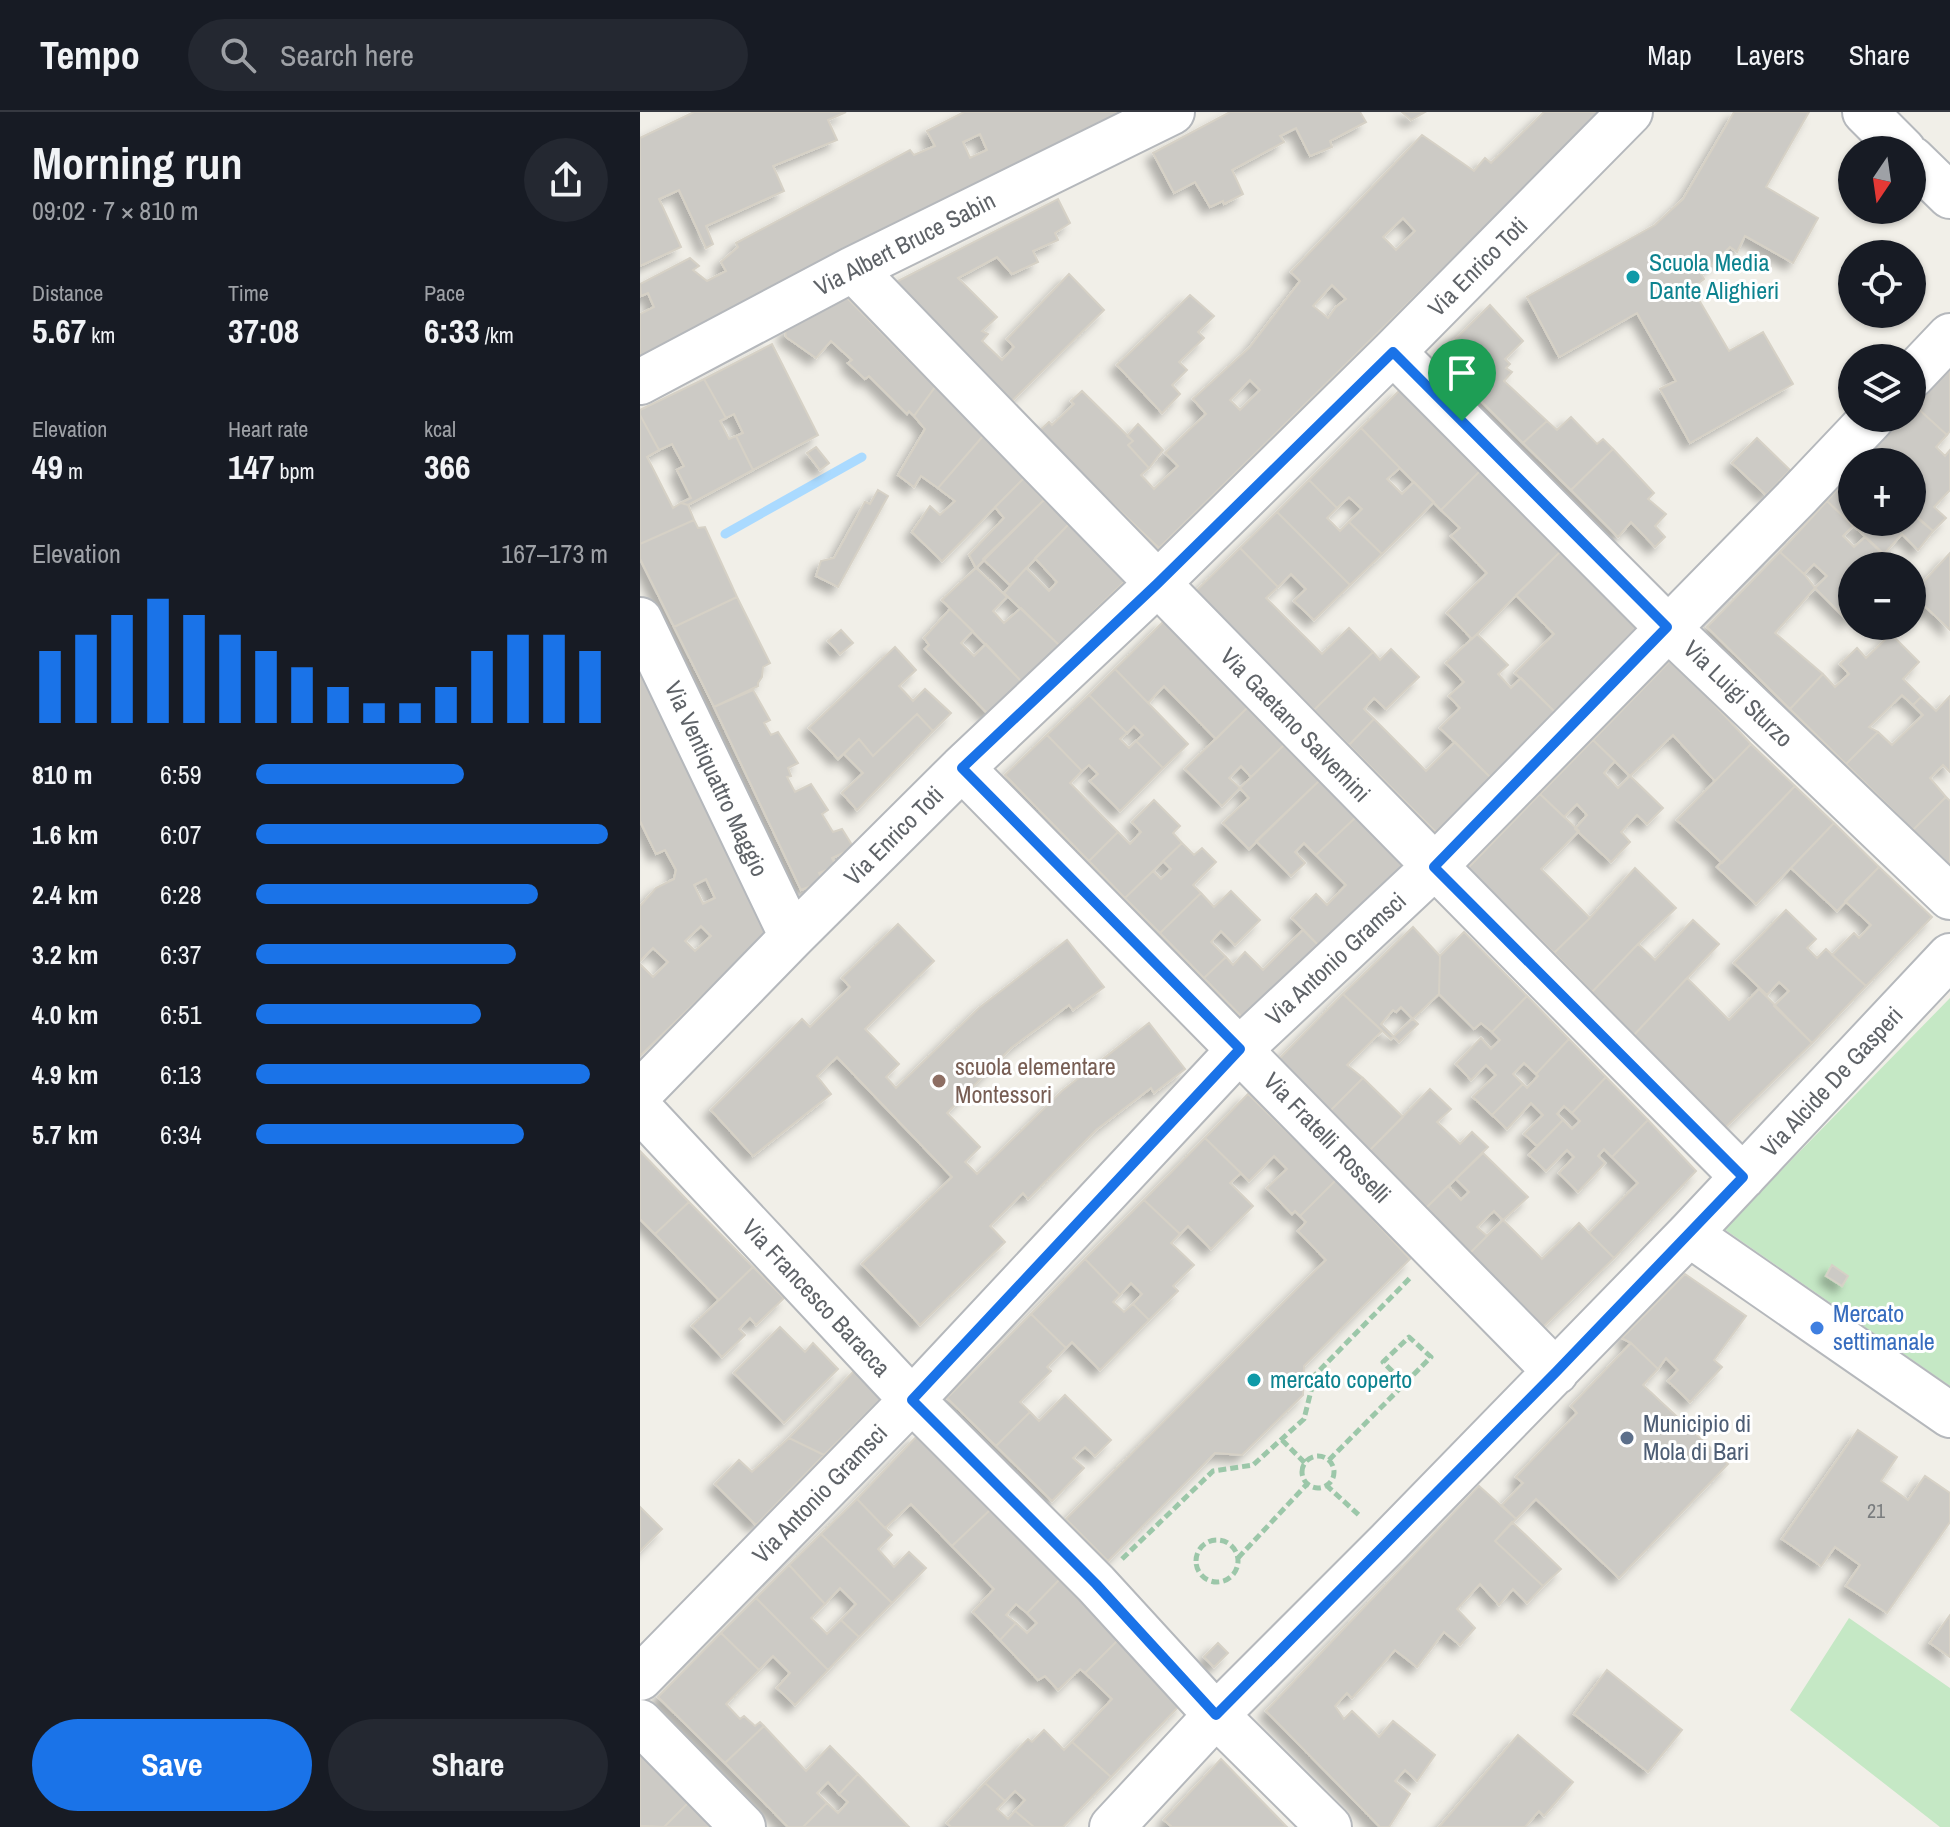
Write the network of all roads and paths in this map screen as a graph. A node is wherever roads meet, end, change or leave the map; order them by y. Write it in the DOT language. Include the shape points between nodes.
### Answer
graph roads {
  1 [pos="1172,112"];
  2 [pos="1630,112"];
  3 [pos="1865,112"];
  4 [pos="1889,136"];
  5 [pos="1926,173"];
  6 [pos="1950,196"];
  7 [pos="853,269"];
  8 [pos="1950,336"];
  9 [pos="1393,352"];
  10 [pos="1926,361"];
  11 [pos="640,382"];
  12 [pos="1859,432"];
  13 [pos="1157,584"];
  14 [pos="640,620"];
  15 [pos="1667,627"];
  16 [pos="962,768"];
  17 [pos="1434,867"];
  18 [pos="1950,897"];
  19 [pos="792,937"];
  20 [pos="1950,956"];
  21 [pos="1240,1049"];
  22 [pos="640,1093"];
  23 [pos="640,1109"];
  24 [pos="1743,1177"];
  25 [pos="1689,1234"];
  26 [pos="1436,1251"];
  27 [pos="1556,1372"];
  28 [pos="1405,1384"];
  29 [pos="912,1400"];
  30 [pos="1950,1415"];
  31 [pos="1282,1440"];
  32 [pos="1329,1460"];
  33 [pos="1305,1463"];
  34 [pos="1308,1483"];
  35 [pos="1326,1485"];
  36 [pos="1389,1542"];
  37 [pos="1238,1558"];
  38 [pos="1096,1584"];
  39 [pos="640,1678"];
  40 [pos="1216,1715"];
  41 [pos="640,1722"];
  42 [pos="743,1827"];
  43 [pos="1112,1827"];
  44 [pos="1329,1827"];
  1 -- 7 [label="street, Via Albert Bruce Sabin"];
  2 -- 9 [label="street, Via Enrico Toti"];
  3 -- 4 [label="street"];
  5 -- 6 [label="street"];
  7 -- 11 [label="street, Via Albert Bruce Sabin"];
  7 -- 13 [label="street, Via Gaetano Salvemini"];
  8 -- 10 [label="street"];
  9 -- 13 [label="street, Via Enrico Toti"];
  9 -- 15 [label="street, Via Luigi Sturzo"];
  12 -- 15 [label="street, Via Antonio Gramsci"];
  13 -- 16 [label="street, Via Enrico Toti"];
  13 -- 17 [label="street, Via Gaetano Salvemini"];
  14 -- 19 [label="street, Via Ventiquattro Maggio"];
  15 -- 17 [label="street, Via Antonio Gramsci"];
  15 -- 18 [label="street, Via Luigi Sturzo"];
  16 -- 19 [label="street, Via Enrico Toti"];
  16 -- 21 [label="street, Via Fratelli Rosselli"];
  17 -- 21 [label="street, Via Antonio Gramsci"];
  17 -- 24 [label="street, Via Gaetano Salvemini"];
  19 -- 22 [label="street, Via Enrico Toti"];
  20 -- 24 [label="street, Via Alcide De Gasperi"];
  21 -- 26 [label="street, Via Fratelli Rosselli"];
  21 -- 29 [label="street, Via Antonio Gramsci"];
  23 -- 29 [label="street, Via Francesco Baracca"];
  24 -- 25 [label="street, Via Alcide De Gasperi"];
  25 -- 27 [label="street, Via Alcide De Gasperi"];
  25 -- 30 [label="street"];
  26 -- 27 [label="street, Via Fratelli Rosselli"];
  26 -- 31 [label="path" via="1315,1375 1304,1419"];
  27 -- 36 [label="street, Via Alcide De Gasperi"];
  28 -- 28 [label="path" via="1431,1357 1409,1337 1383,1362"];
  28 -- 32 [label="path"];
  29 -- 38 [label="street, Via Francesco Baracca"];
  29 -- 39 [label="street, Via Antonio Gramsci"];
  31 -- 33 [label="path"];
  31 -- 38 [label="path" via="1253,1465 1213,1471"];
  32 -- 33 [label="path" via="1319,1456"];
  32 -- 35 [label="path" via="1334,1476"];
  33 -- 34 [label="path"];
  34 -- 35 [label="path"];
  34 -- 37 [label="path"];
  35 -- 36 [label="path"];
  36 -- 40 [label="street, Via Alcide De Gasperi"];
  37 -- 37 [label="path" via="1236,1571 1220,1582 1201,1575 1196,1562 1200,1549 1211,1541 1225,1542"];
  38 -- 40 [label="street, Via Francesco Baracca"];
  40 -- 43 [label="street, Via Alcide De Gasperi"];
  40 -- 44 [label="street, Via Francesco Baracca"];
  41 -- 42 [label="street"];
}
